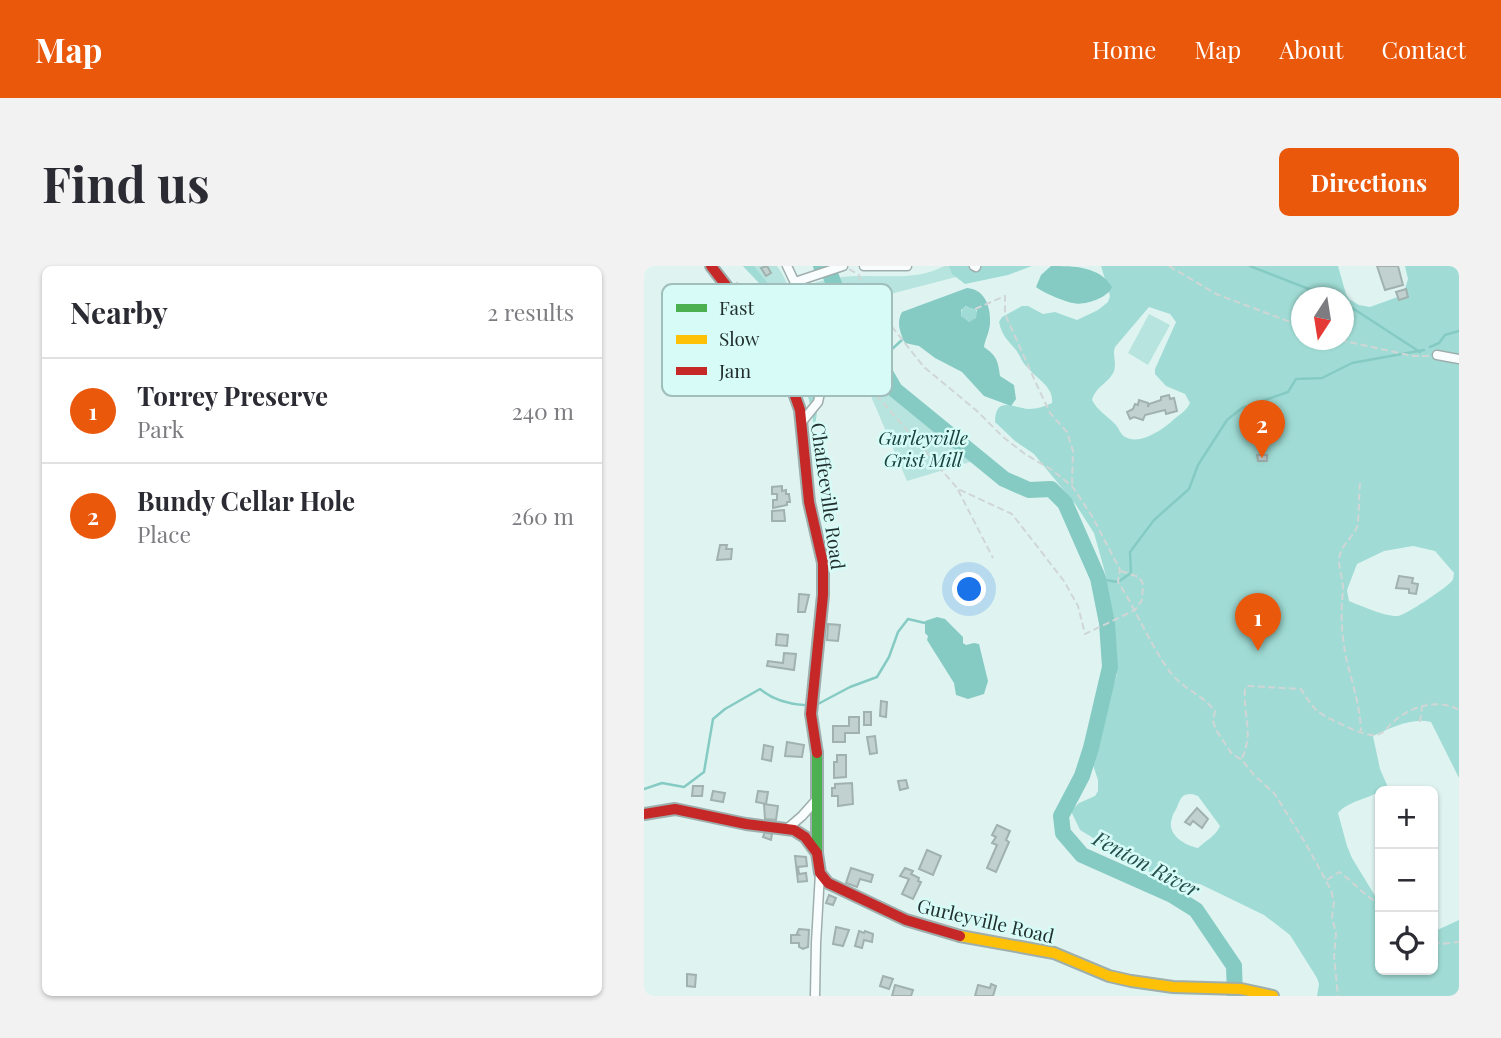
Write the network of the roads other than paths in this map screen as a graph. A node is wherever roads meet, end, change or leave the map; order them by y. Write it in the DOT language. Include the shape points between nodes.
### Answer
graph roads {
  1 [pos="711,266"];
  2 [pos="787,266"];
  3 [pos="844,266"];
  4 [pos="864,266"];
  5 [pos="907,266"];
  6 [pos="795,282"];
  7 [pos="725,284"];
  8 [pos="1437,355"];
  9 [pos="1459,359"];
  10 [pos="796,396"];
  11 [pos="820,396"];
  12 [pos="802,423"];
  13 [pos="818,798"];
  14 [pos="644,814"];
  15 [pos="788,828"];
  16 [pos="817,853"];
  17 [pos="820,873"];
  18 [pos="815,996"];
  19 [pos="1273,996"];
  1 -- 7 [label="street, Chaffeeville Road"];
  2 -- 6 [label="street"];
  3 -- 6 [label="street"];
  4 -- 5 [label="street"];
  8 -- 9 [label="street"];
  10 -- 12 [label="street, Chaffeeville Road"];
  11 -- 12 [label="street"];
  12 -- 13 [label="street, Chaffeeville Road" via="809,502 823,564 811,714"];
  13 -- 15 [label="street"];
  13 -- 16 [label="street, Chaffeeville Road"];
  14 -- 15 [label="street" via="683,810"];
  15 -- 16 [label="street" via="805,837"];
  16 -- 17 [label="street"];
  17 -- 18 [label="street"];
  17 -- 19 [label="street, Gurleyville Road" via="839,889 939,931 1054,953 1138,983 1241,989"];
}
